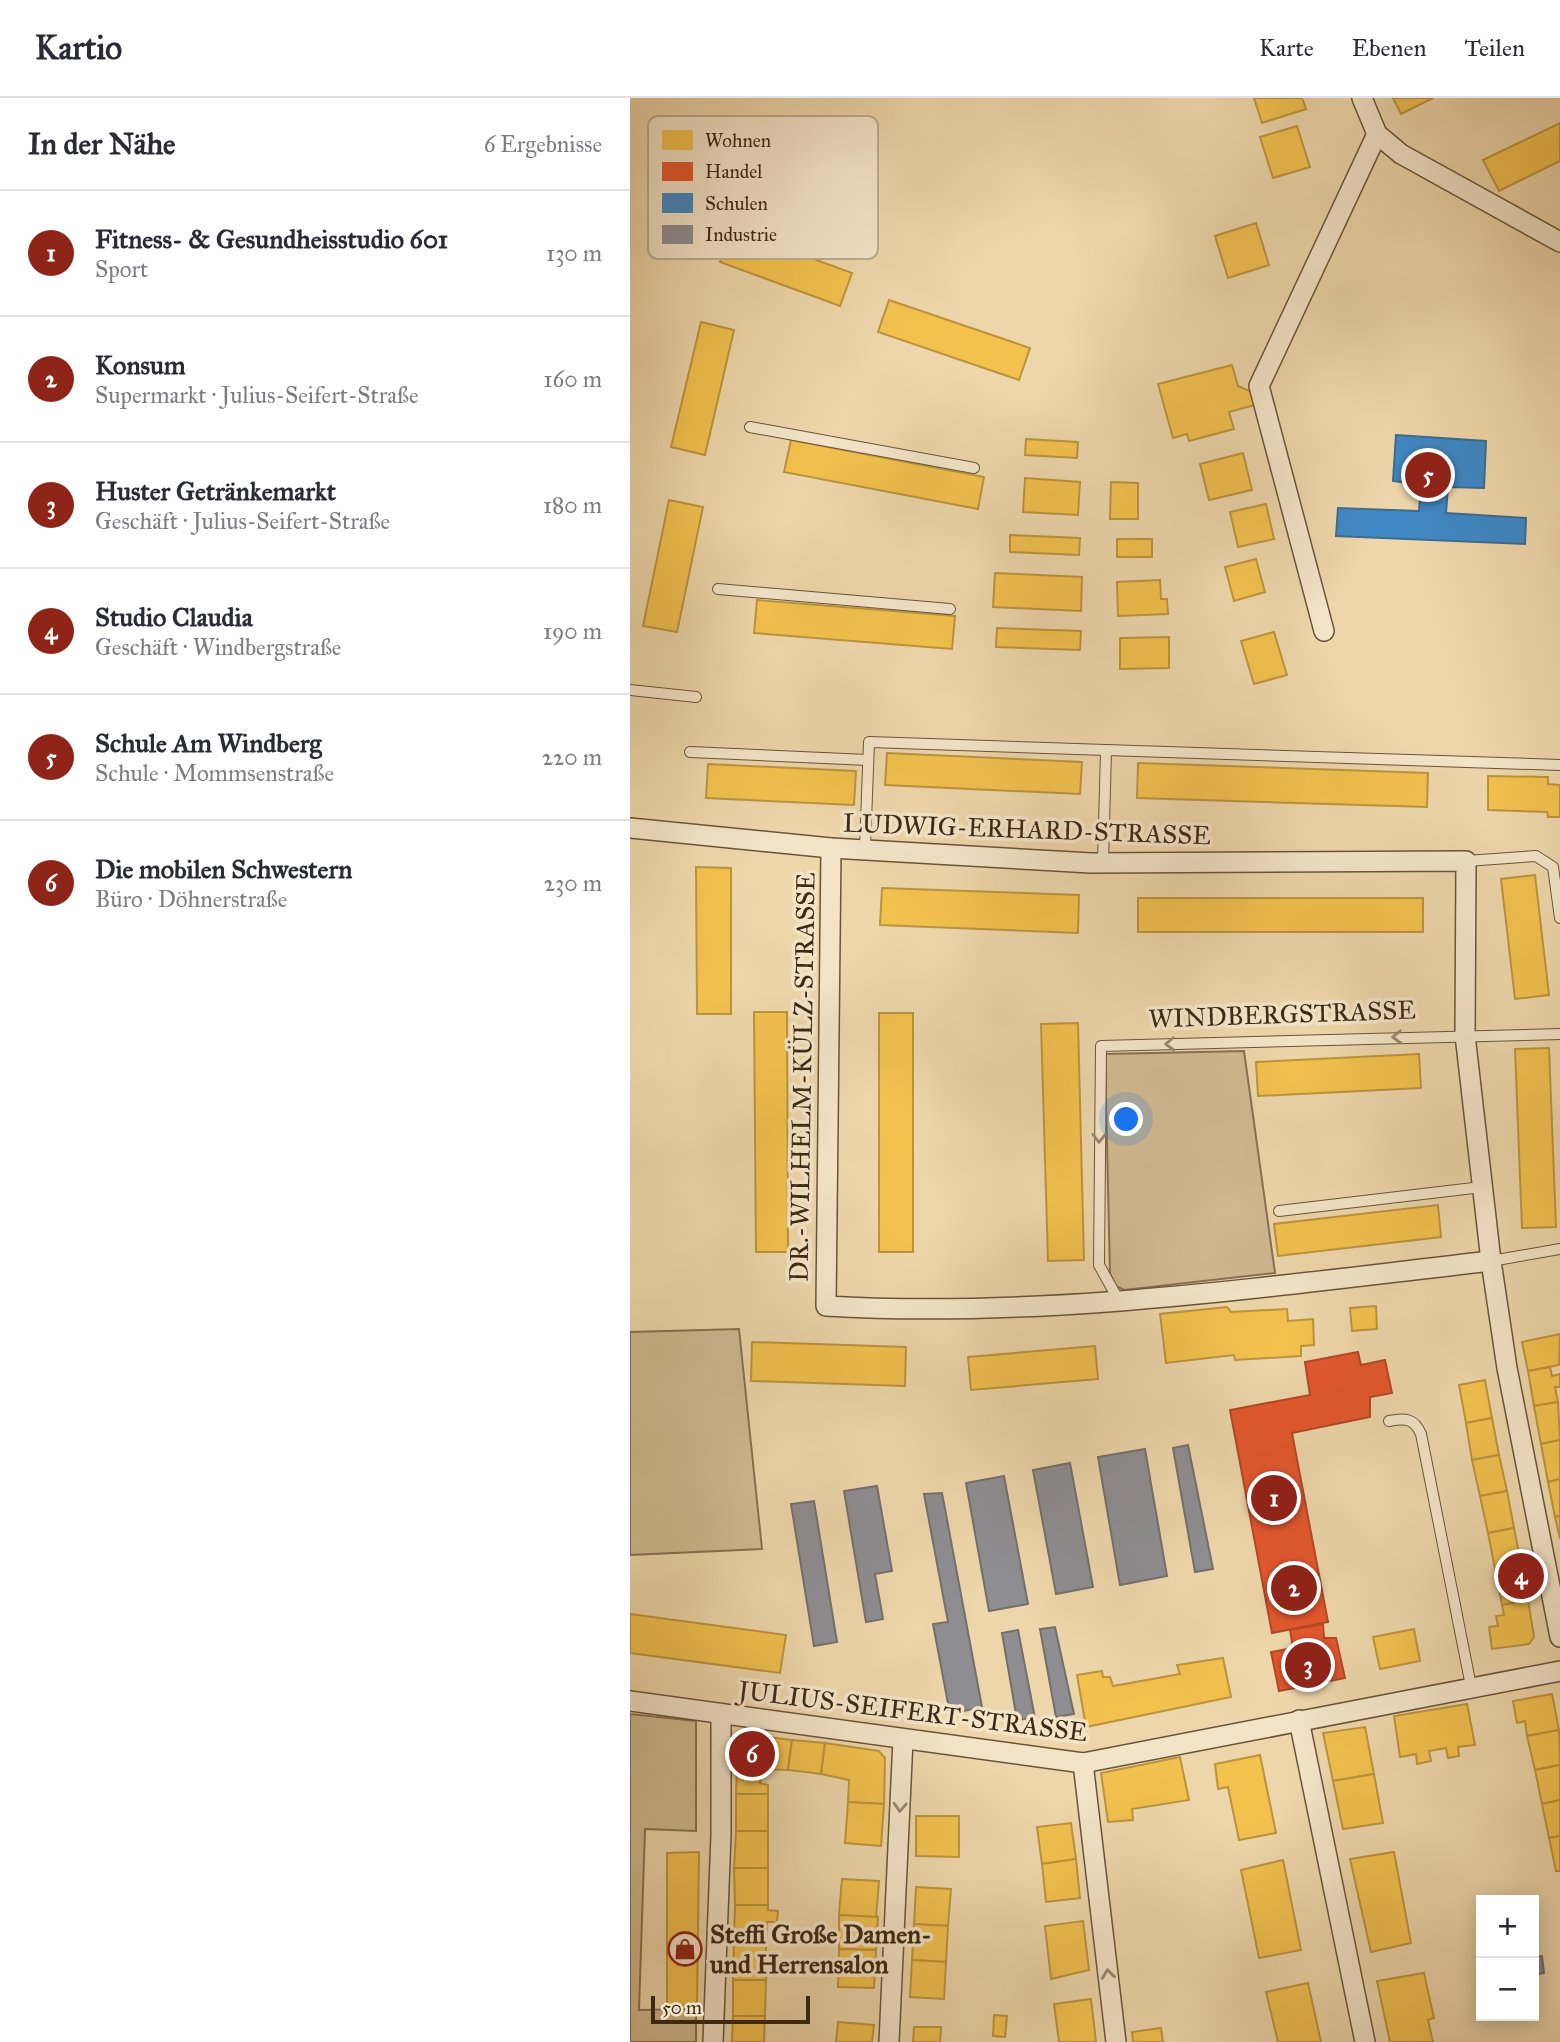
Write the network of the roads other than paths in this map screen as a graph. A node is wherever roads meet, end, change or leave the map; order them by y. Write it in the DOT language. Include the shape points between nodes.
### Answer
graph roads {
  1 [pos="1362,98"];
  2 [pos="1377,134"];
  3 [pos="1560,242"];
  4 [pos="750,427"];
  5 [pos="974,468"];
  6 [pos="718,589"];
  7 [pos="950,609"];
  8 [pos="1324,631"];
  9 [pos="630,690"];
  10 [pos="696,697"];
  11 [pos="1106,750"];
  12 [pos="690,752"];
  13 [pos="869,760"];
  14 [pos="1560,765"];
  15 [pos="630,828"];
  16 [pos="831,848"];
  17 [pos="865,848"];
  18 [pos="1465,861"];
  19 [pos="1103,863"];
  20 [pos="1560,918"];
  21 [pos="1560,1034"];
  22 [pos="1465,1035"];
  23 [pos="1482,1187"];
  24 [pos="1279,1211"];
  25 [pos="1560,1249"];
  26 [pos="1491,1261"];
  27 [pos="1119,1302"];
  28 [pos="1389,1421"];
  29 [pos="1560,1637"];
  30 [pos="1560,1671"];
  31 [pos="1471,1686"];
  32 [pos="630,1701"];
  33 [pos="721,1714"];
  34 [pos="1299,1720"];
  35 [pos="903,1739"];
  36 [pos="1083,1763"];
  37 [pos="713,2042"];
  38 [pos="889,2042"];
  39 [pos="1116,2042"];
  40 [pos="1364,2042"];
  1 -- 2 [label="street"];
  2 -- 3 [label="street" via="1401,154"];
  2 -- 8 [label="street" via="1259,386"];
  4 -- 5 [label="lane"];
  6 -- 7 [label="lane"];
  9 -- 10 [label="lane"];
  11 -- 13 [label="lane" via="869,742"];
  11 -- 14 [label="lane"];
  11 -- 19 [label="lane"];
  12 -- 13 [label="lane"];
  13 -- 17 [label="lane"];
  15 -- 16 [label="street, LUDWIG-ERHARD-STRASSE"];
  16 -- 17 [label="street, LUDWIG-ERHARD-STRASSE"];
  16 -- 27 [label="street, DR.-WILHELM-KÜLZ-STRASSE" via="825,1306 905,1311"];
  17 -- 19 [label="street, LUDWIG-ERHARD-STRASSE"];
  18 -- 19 [label="street, LUDWIG-ERHARD-STRASSE"];
  18 -- 20 [label="lane" via="1536,856 1553,867"];
  18 -- 22 [label="street"];
  21 -- 22 [label="lane, WINDBERGSTRASSE"];
  22 -- 23 [label="street"];
  22 -- 27 [label="lane, WINDBERGSTRASSE, one-way" via="1101,1046 1099,1265"];
  23 -- 24 [label="lane"];
  23 -- 26 [label="street"];
  25 -- 26 [label="lane"];
  26 -- 27 [label="street, DR.-WILHELM-KÜLZ-STRASSE"];
  26 -- 29 [label="street"];
  28 -- 31 [label="lane" via="1409,1419 1421,1434"];
  30 -- 31 [label="street, JULIUS-SEIFERT-STRASSE"];
  31 -- 34 [label="street, JULIUS-SEIFERT-STRASSE"];
  32 -- 33 [label="street, JULIUS-SEIFERT-STRASSE"];
  33 -- 35 [label="street, JULIUS-SEIFERT-STRASSE"];
  33 -- 37 [label="street"];
  34 -- 36 [label="street, JULIUS-SEIFERT-STRASSE"];
  34 -- 40 [label="street"];
  35 -- 36 [label="street, JULIUS-SEIFERT-STRASSE"];
  35 -- 38 [label="street, one-way"];
  39 -- 36 [label="street, one-way"];
}
